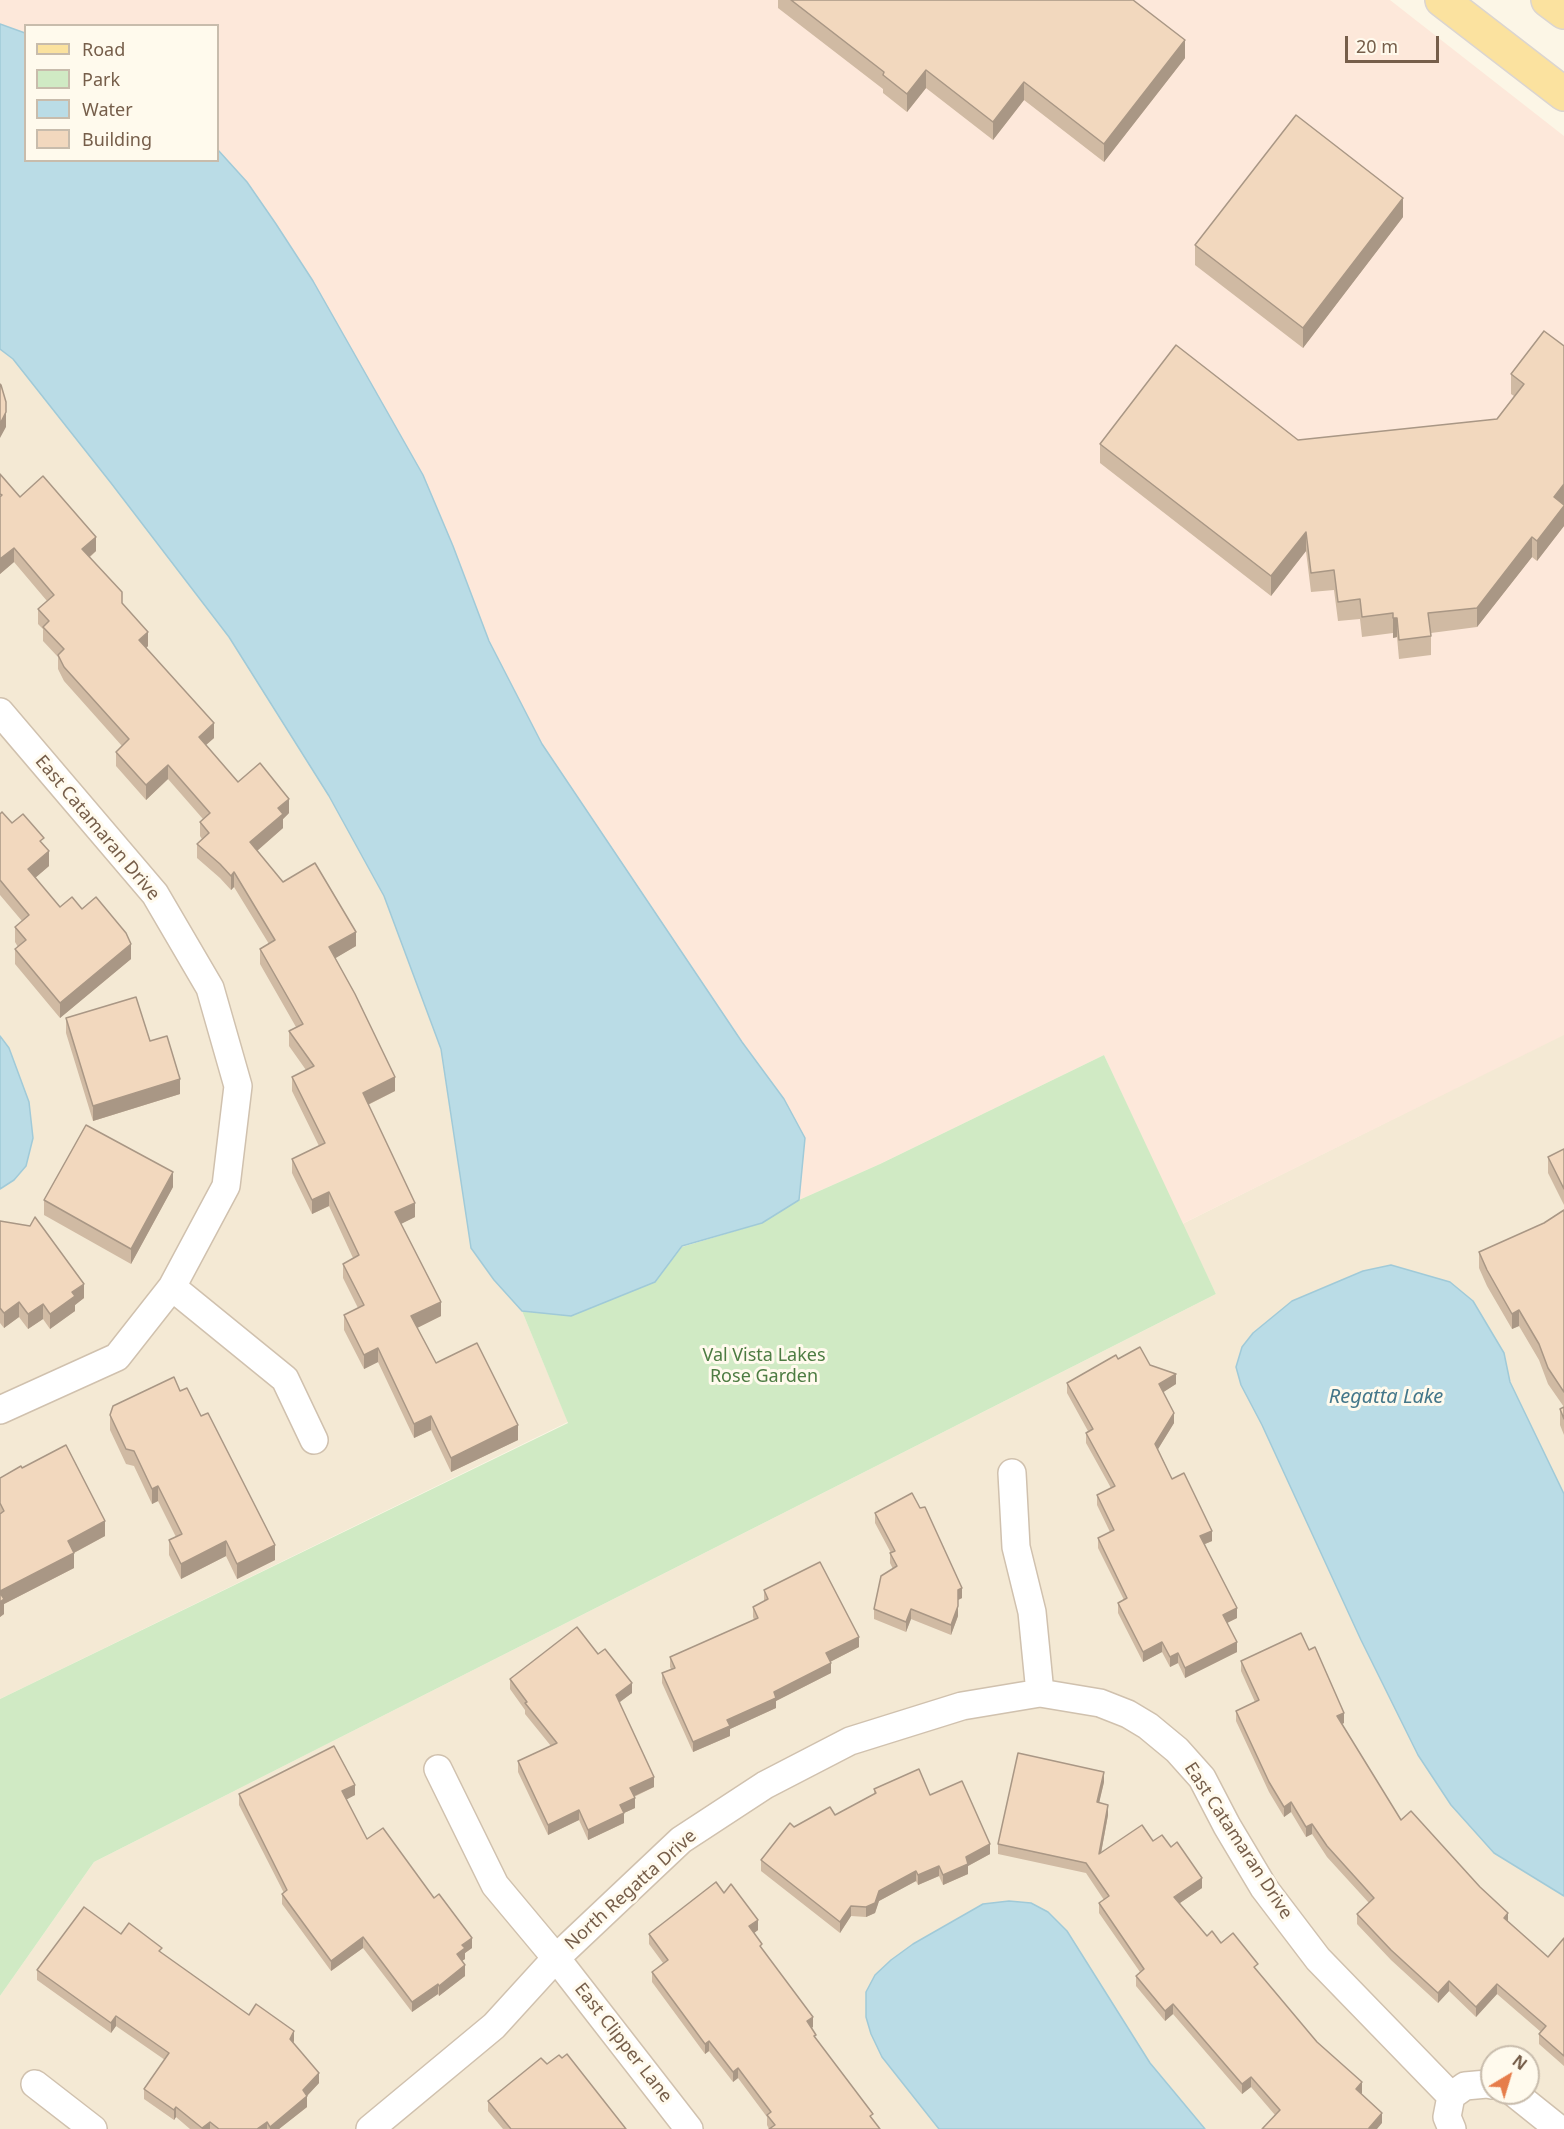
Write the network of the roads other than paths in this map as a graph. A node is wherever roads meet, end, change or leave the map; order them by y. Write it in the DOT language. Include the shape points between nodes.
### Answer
graph roads {
  1 [pos="1442,0"];
  2 [pos="1548,0"];
  3 [pos="1564,12"];
  4 [pos="1564,94"];
  5 [pos="0,712"];
  6 [pos="172,1287"];
  7 [pos="0,1410"];
  8 [pos="314,1440"];
  9 [pos="1012,1473"];
  10 [pos="1040,1693"];
  11 [pos="438,1769"];
  12 [pos="556,1958"];
  13 [pos="34,2084"];
  14 [pos="1480,2085"];
  15 [pos="1451,2096"];
  16 [pos="1530,2105"];
  17 [pos="93,2129"];
  18 [pos="370,2129"];
  19 [pos="689,2129"];
  20 [pos="1452,2129"];
  21 [pos="1559,2129"];
  1 -- 4 [label="main road"];
  2 -- 3 [label="main road"];
  5 -- 6 [label="street, East Catamaran Drive" via="155,894 210,988 238,1086 226,1186"];
  6 -- 7 [label="street, East Catamaran Drive" via="117,1357"];
  6 -- 8 [label="street" via="285,1379"];
  9 -- 10 [label="street" via="1016,1547 1032,1612"];
  10 -- 12 [label="street, North Regatta Drive" via="962,1706 850,1741 765,1785 681,1840"];
  10 -- 15 [label="street, East Catamaran Drive" via="1100,1703 1128,1714 1177,1749 1202,1778 1264,1888 1318,1959"];
  11 -- 12 [label="street, East Clipper Lane" via="495,1885"];
  12 -- 18 [label="street, North Regatta Drive" via="494,2026"];
  12 -- 19 [label="street, East Clipper Lane"];
  13 -- 17 [label="street"];
  14 -- 15 [label="street" via="1465,2086"];
  15 -- 20 [label="street" via="1448,2117"];
  16 -- 21 [label="street"];
}
